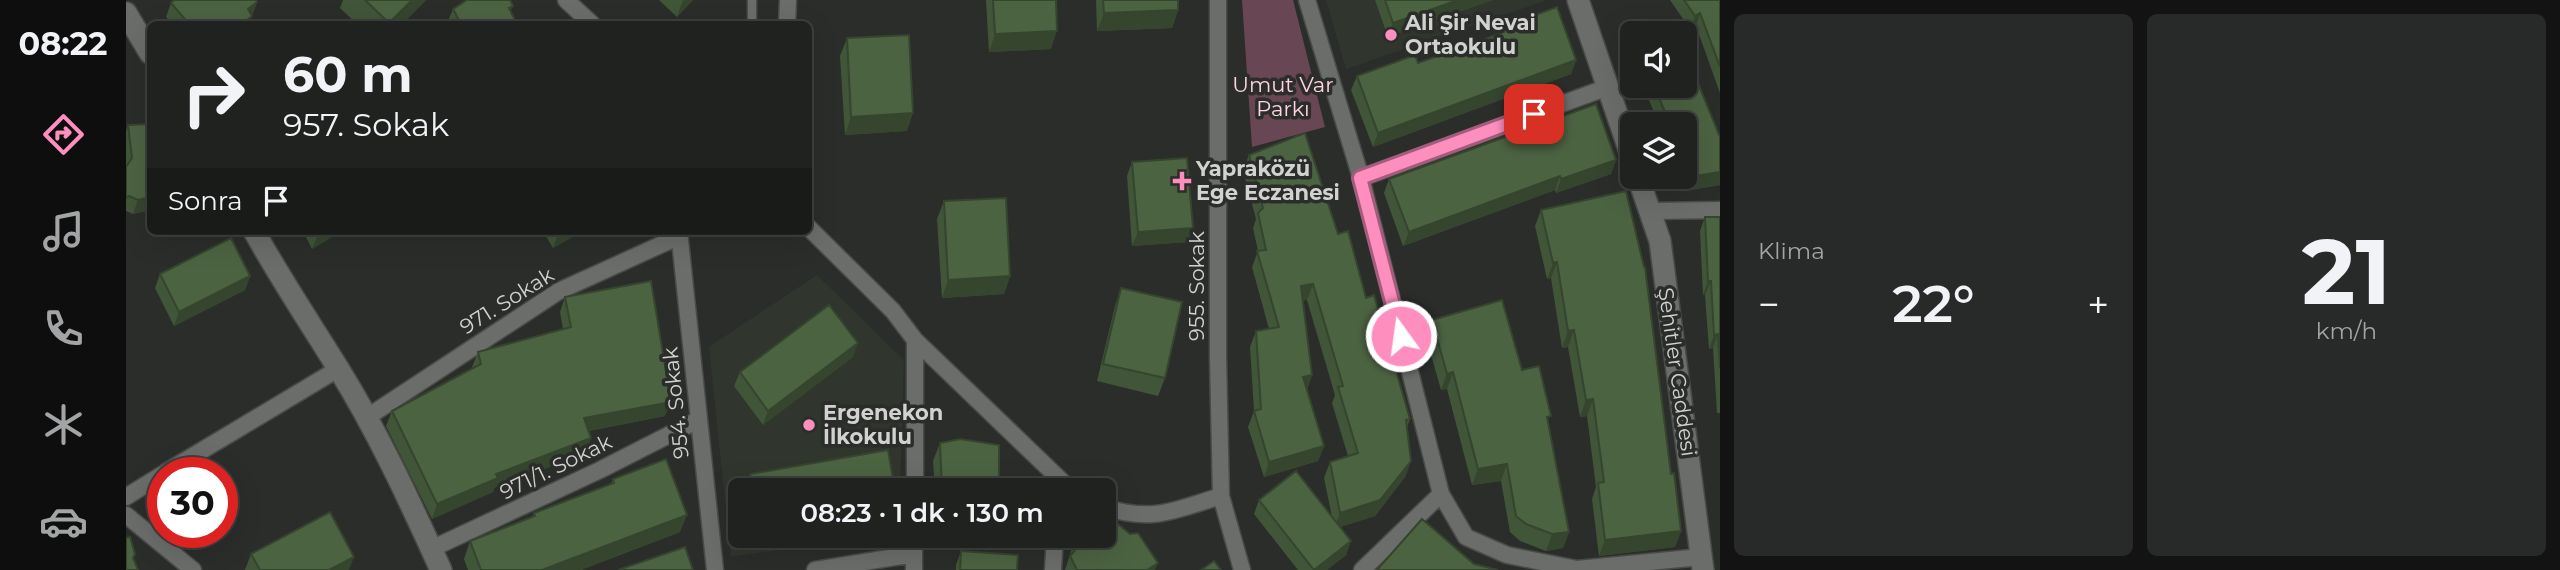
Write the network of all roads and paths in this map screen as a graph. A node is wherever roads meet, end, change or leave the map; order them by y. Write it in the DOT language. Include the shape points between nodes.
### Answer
graph roads {
  1 [pos="566,0"];
  2 [pos="752,0"];
  3 [pos="788,0"];
  4 [pos="1219,0"];
  5 [pos="1307,0"];
  6 [pos="1578,0"];
  7 [pos="126,13"];
  8 [pos="589,21"];
  9 [pos="752,21"];
  10 [pos="787,21"];
  11 [pos="147,48"];
  12 [pos="1608,87"];
  13 [pos="1620,123"];
  14 [pos="1360,178"];
  15 [pos="1642,189"];
  16 [pos="1720,210"];
  17 [pos="1650,211"];
  18 [pos="812,231"];
  19 [pos="256,235"];
  20 [pos="677,235"];
  21 [pos="679,235"];
  22 [pos="915,340"];
  23 [pos="338,369"];
  24 [pos="366,418"];
  25 [pos="698,420"];
  26 [pos="191,457"];
  27 [pos="915,478"];
  28 [pos="1054,478"];
  29 [pos="147,484"];
  30 [pos="1441,494"];
  31 [pos="1221,496"];
  32 [pos="126,497"];
  33 [pos="1116,511"];
  34 [pos="126,515"];
  35 [pos="1054,548"];
  36 [pos="431,550"];
  37 [pos="914,562"];
  38 [pos="1702,564"];
  39 [pos="193,570"];
  40 [pos="441,570"];
  41 [pos="715,570"];
  42 [pos="815,570"];
  43 [pos="1053,570"];
  44 [pos="1242,570"];
  45 [pos="1362,570"];
  1 -- 8 [label="street"];
  2 -- 9 [label="lane"];
  3 -- 10 [label="street"];
  4 -- 31 [label="street, 955. Sokak"];
  5 -- 14 [label="street"];
  6 -- 12 [label="street"];
  7 -- 11 [label="street"];
  12 -- 13 [label="street"];
  12 -- 14 [label="street"];
  14 -- 30 [label="street"];
  15 -- 17 [label="street, Şehitler Caddesi"];
  16 -- 17 [label="street"];
  17 -- 38 [label="street, Şehitler Caddesi" via="1660,241"];
  18 -- 22 [label="street" via="893,311"];
  19 -- 23 [label="street"];
  20 -- 24 [label="street, 971. Sokak" via="559,291"];
  21 -- 25 [label="street, 954. Sokak"];
  22 -- 27 [label="street"];
  22 -- 28 [label="street"];
  23 -- 24 [label="street"];
  23 -- 26 [label="street"];
  24 -- 36 [label="street"];
  25 -- 36 [label="street, 971/1. Sokak"];
  25 -- 41 [label="street, 954. Sokak"];
  29 -- 32 [label="street"];
  30 -- 38 [label="street" via="1466,537 1507,555 1577,569"];
  30 -- 45 [label="street"];
  31 -- 33 [label="street" via="1155,516"];
  31 -- 44 [label="street, 955. Sokak"];
  34 -- 39 [label="street"];
  35 -- 43 [label="street"];
  36 -- 40 [label="street"];
  37 -- 42 [label="street"];
}
